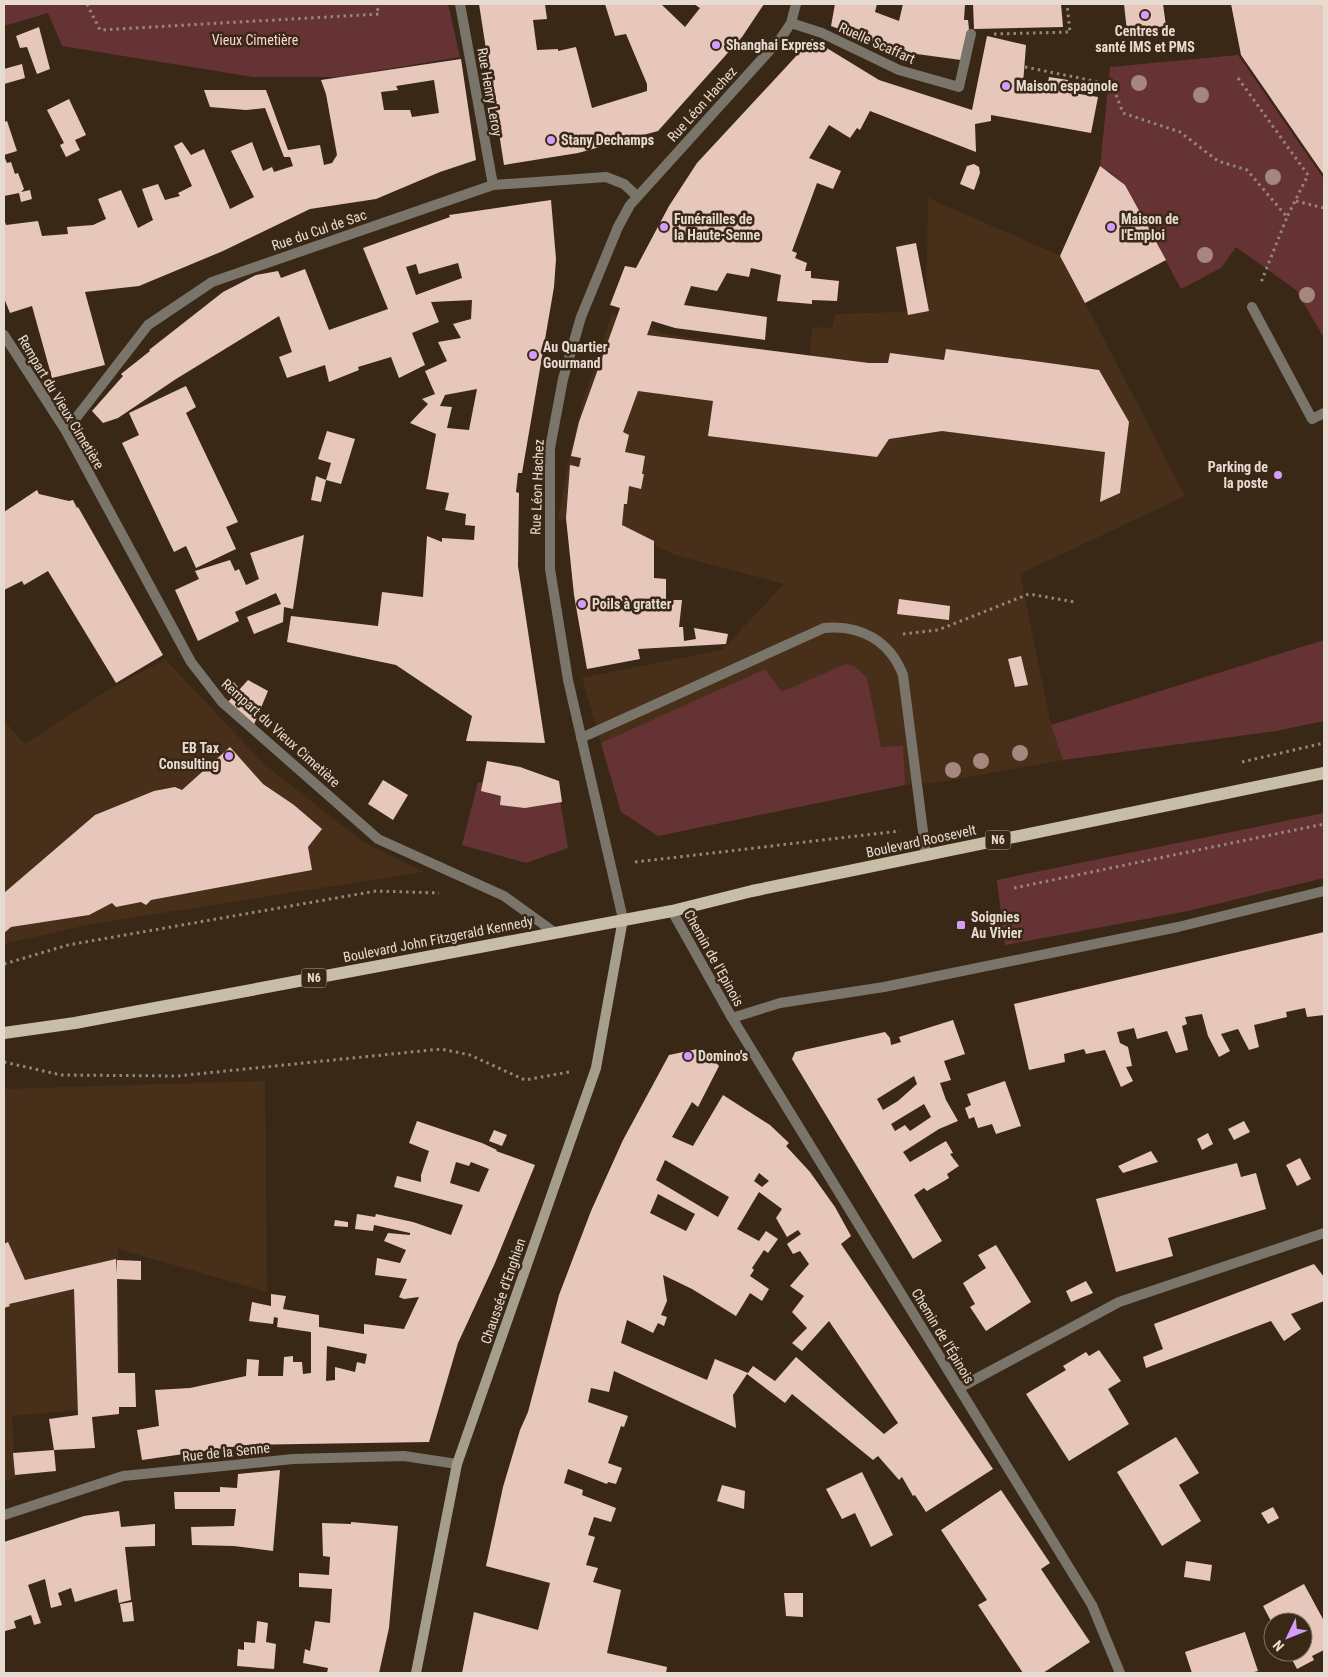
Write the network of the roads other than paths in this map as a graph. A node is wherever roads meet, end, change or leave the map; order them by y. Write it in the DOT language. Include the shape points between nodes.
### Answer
graph roads {
  1 [pos="460,4"];
  2 [pos="796,4"];
  3 [pos="791,22"];
  4 [pos="970,34"];
  5 [pos="493,185"];
  6 [pos="637,196"];
  7 [pos="1252,307"];
  8 [pos="4,335"];
  9 [pos="1324,413"];
  10 [pos="66,431"];
  11 [pos="581,738"];
  12 [pos="1324,773"];
  13 [pos="926,855"];
  14 [pos="1324,891"];
  15 [pos="672,911"];
  16 [pos="623,919"];
  17 [pos="554,932"];
  18 [pos="732,1018"];
  19 [pos="4,1033"];
  20 [pos="1324,1233"];
  21 [pos="959,1388"];
  22 [pos="457,1464"];
  23 [pos="4,1515"];
  24 [pos="416,1673"];
  25 [pos="1120,1673"];
  1 -- 5 [label="street, Rue Henry Leroy"];
  2 -- 3 [label="street, Rue Léon Hachez"];
  3 -- 4 [label="street, Ruelle Scaffart" via="822,33 899,70 959,87"];
  3 -- 6 [label="street, Rue Léon Hachez" via="781,38"];
  5 -- 6 [label="street, Rue du Cul de Sac" via="606,177 624,184"];
  5 -- 10 [label="street, Rue du Cul de Sac" via="212,282 148,325"];
  6 -- 11 [label="street, Rue Léon Hachez" via="618,227 581,316 563,379 550,448 550,569"];
  7 -- 9 [label="street" via="1312,419"];
  8 -- 10 [label="street, Rempart du Vieux Cimetière"];
  10 -- 17 [label="street, Rempart du Vieux Cimetière" via="191,662 222,702 378,838 504,896"];
  11 -- 13 [label="street" via="824,628 839,626 861,630 874,636 899,663 903,675"];
  11 -- 16 [label="street, Rue Léon Hachez"];
  12 -- 13 [label="main road, Boulevard Roosevelt / N6"];
  13 -- 15 [label="main road, Boulevard Roosevelt / N6"];
  14 -- 18 [label="street" via="1178,928 884,986 780,1003"];
  15 -- 16 [label="main road, Boulevard John Fitzgerald Kennedy / N6"];
  15 -- 18 [label="street, Chemin de l'Epinois"];
  16 -- 17 [label="main road, Boulevard John Fitzgerald Kennedy / N6"];
  16 -- 22 [label="main road, Chaussée d'Enghien" via="596,1068"];
  17 -- 19 [label="main road, Boulevard John Fitzgerald Kennedy / N6" via="85,1021"];
  18 -- 21 [label="street, Chemin de l'Épinois"];
  20 -- 21 [label="street" via="1119,1302"];
  21 -- 25 [label="street, Chemin de l'Épinois" via="1092,1605"];
  22 -- 23 [label="street, Rue de la Senne" via="404,1456 293,1459 122,1476"];
  22 -- 24 [label="main road, Chaussée d'Enghien"];
}
